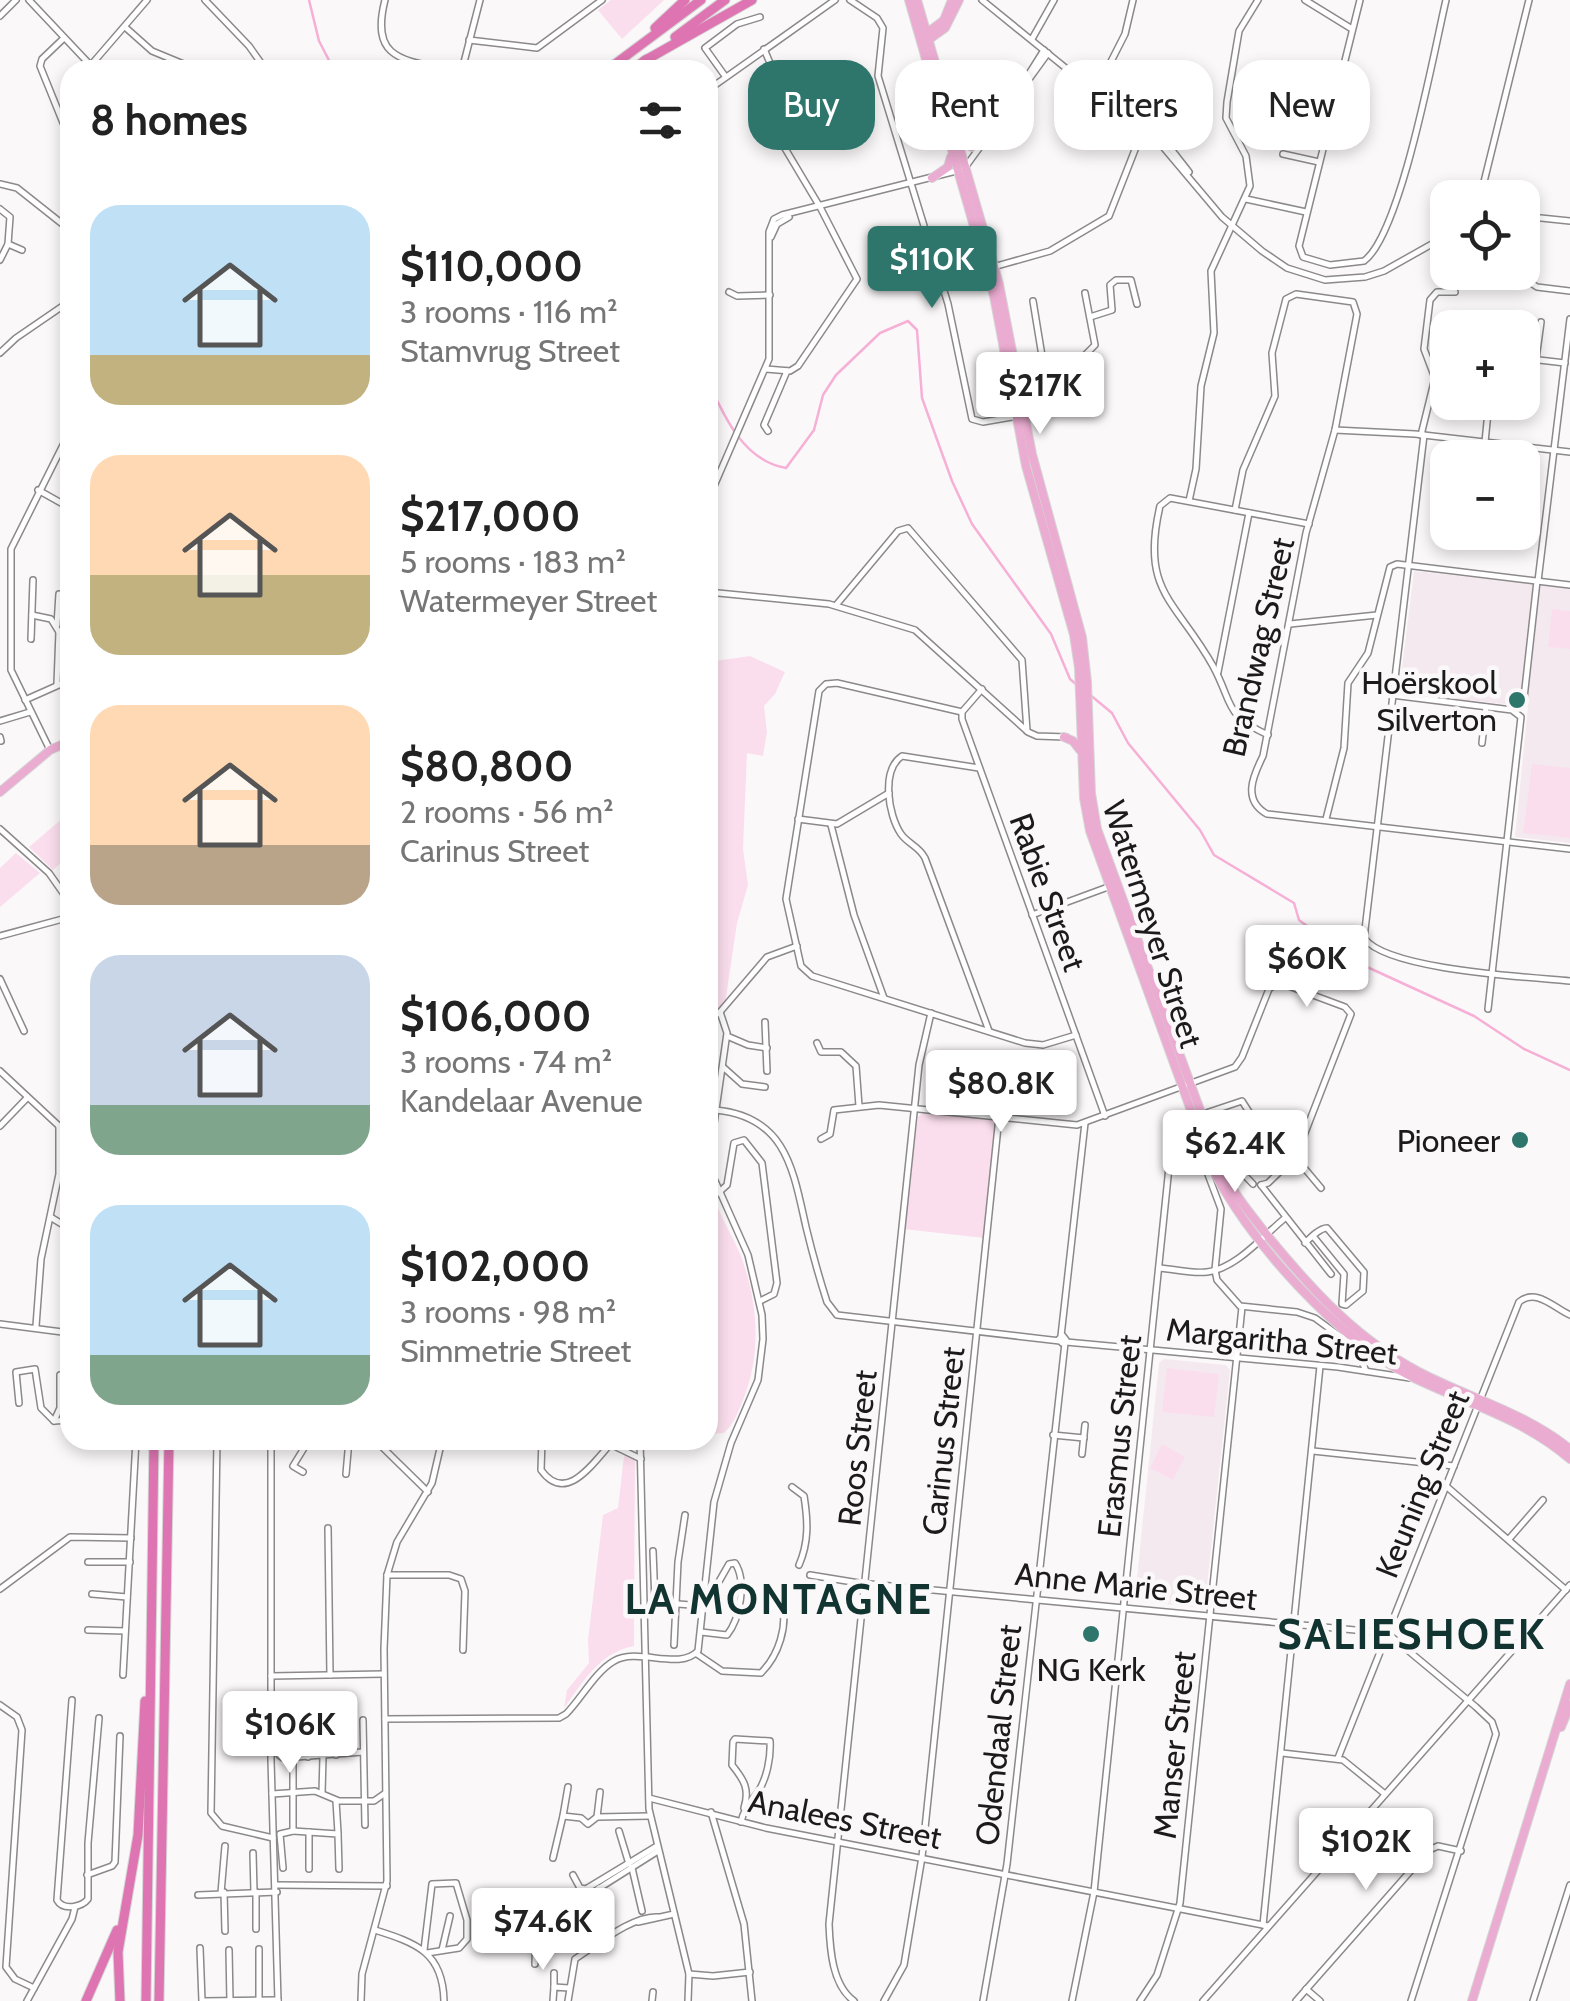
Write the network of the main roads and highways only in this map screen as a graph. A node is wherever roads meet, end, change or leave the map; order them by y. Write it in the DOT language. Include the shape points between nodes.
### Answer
graph roads {
  1 [pos="685,0"];
  2 [pos="701,0"];
  3 [pos="725,0"];
  4 [pos="752,0"];
  5 [pos="909,0"];
  6 [pos="918,0"];
  7 [pos="955,0"];
  8 [pos="921,13"];
  9 [pos="942,24"];
  10 [pos="923,40"];
  11 [pos="619,60"];
  12 [pos="620,60"];
  13 [pos="645,60"];
  14 [pos="646,60"];
  15 [pos="928,60"];
  16 [pos="930,60"];
  17 [pos="951,150"];
  18 [pos="951,150"];
  19 [pos="957,150"];
  20 [pos="961,170"];
  21 [pos="932,178"];
  22 [pos="1084,704"];
  23 [pos="1081,725"];
  24 [pos="1085,738"];
  25 [pos="60,746"];
  26 [pos="1082,759"];
  27 [pos="1,790"];
  28 [pos="1186,1086"];
  29 [pos="1263,1236"];
  30 [pos="1480,1402"];
  31 [pos="1570,1449"];
  32 [pos="154,1450"];
  33 [pos="169,1450"];
  34 [pos="1570,1459"];
  35 [pos="152,1558"];
  36 [pos="1570,1684"];
  37 [pos="1570,1706"];
  38 [pos="1552,1750"];
  39 [pos="127,1902"];
  40 [pos="86,2001"];
  41 [pos="120,2001"];
  42 [pos="146,2001"];
  43 [pos="159,2001"];
  44 [pos="1472,2001"];
  1 -- 11 [label="highway"];
  2 -- 12 [label="highway"];
  3 -- 13 [label="highway"];
  4 -- 14 [label="highway"];
  5 -- 10 [label="main road, Watermeyer Street"];
  6 -- 8 [label="main road, Watermeyer Street"];
  7 -- 9 [label="main road"];
  7 -- 10 [label="main road" via="945,28"];
  8 -- 9 [label="main road" via="931,25"];
  8 -- 10 [label="main road, Watermeyer Street"];
  9 -- 10 [label="main road"];
  10 -- 15 [label="main road, Watermeyer Street"];
  10 -- 16 [label="main road, Watermeyer Street"];
  17 -- 20 [label="main road, Watermeyer Street"];
  18 -- 21 [label="main road" via="948,167"];
  19 -- 20 [label="main road, Watermeyer Street"];
  20 -- 22 [label="main road, Watermeyer Street" via="990,268 1026,466 1074,635"];
  22 -- 23 [label="main road, Watermeyer Street"];
  22 -- 24 [label="main road, Watermeyer Street"];
  23 -- 24 [label="main road, Watermeyer Street"];
  23 -- 26 [label="main road" via="1064,737"];
  24 -- 26 [label="main road, Watermeyer Street"];
  24 -- 28 [label="main road, Watermeyer Street" via="1098,830"];
  25 -- 27 [label="main road"];
  26 -- 28 [label="main road, Watermeyer Street" via="1090,831"];
  28 -- 29 [label="main road, Watermeyer Street" via="1205,1113 1230,1186"];
  28 -- 29 [label="main road, Watermeyer Street" via="1223,1190"];
  29 -- 30 [label="main road, Watermeyer Street" via="1359,1332 1418,1372"];
  29 -- 30 [label="main road, Watermeyer Street" via="1331,1320 1388,1363"];
  30 -- 31 [label="main road, Watermeyer Street" via="1524,1417"];
  30 -- 34 [label="main road, Watermeyer Street"];
  32 -- 35 [label="highway"];
  33 -- 43 [label="highway"];
  35 -- 39 [label="highway" via="141,1799"];
  35 -- 42 [label="highway"];
  36 -- 38 [label="main road"];
  37 -- 38 [label="main road"];
  38 -- 44 [label="main road"];
  39 -- 40 [label="highway"];
  39 -- 41 [label="highway" via="118,1952"];
}
